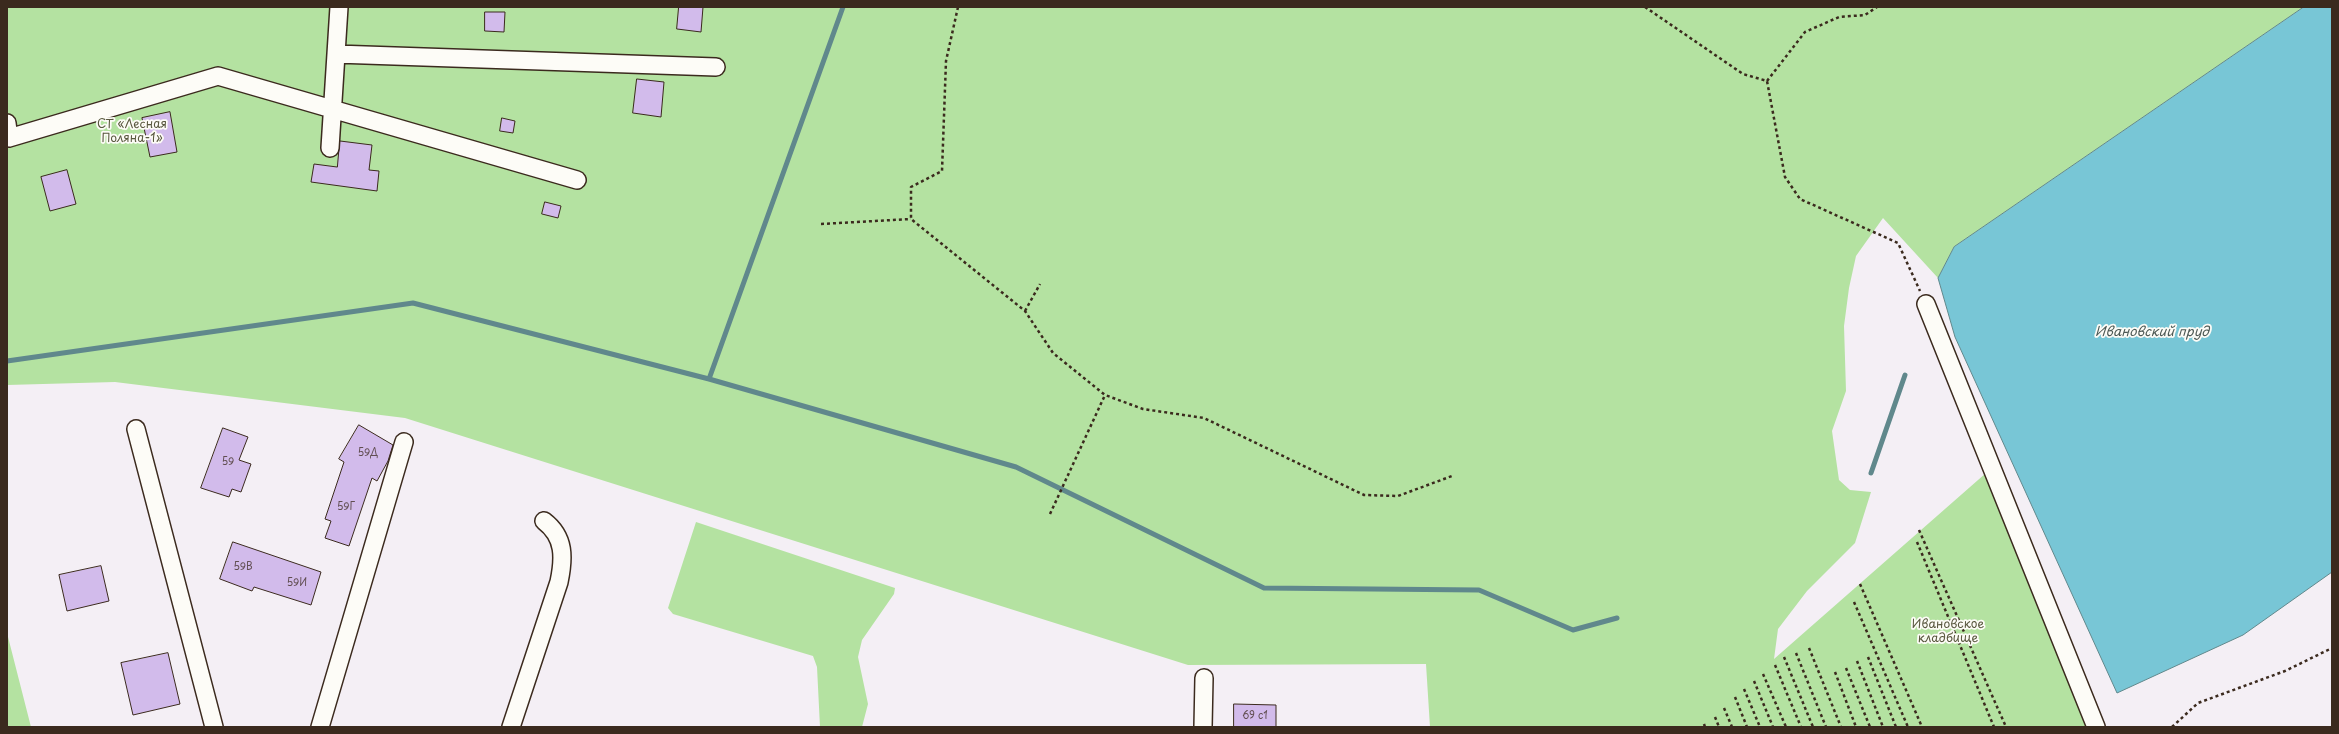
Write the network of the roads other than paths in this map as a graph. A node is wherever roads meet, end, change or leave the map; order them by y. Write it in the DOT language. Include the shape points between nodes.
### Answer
graph roads {
  1 [pos="339,7"];
  2 [pos="336,54"];
  3 [pos="716,67"];
  4 [pos="332,109"];
  5 [pos="7,123"];
  6 [pos="330,148"];
  7 [pos="577,180"];
  8 [pos="1926,304"];
  9 [pos="136,429"];
  10 [pos="404,442"];
  11 [pos="544,521"];
  12 [pos="1204,678"];
  13 [pos="214,727"];
  14 [pos="320,727"];
  15 [pos="511,727"];
  16 [pos="1203,727"];
  17 [pos="2096,727"];
  1 -- 2 [label="lane"];
  2 -- 3 [label="lane"];
  2 -- 4 [label="lane"];
  4 -- 5 [label="lane" via="218,76 9,138"];
  4 -- 6 [label="lane"];
  4 -- 7 [label="lane"];
  8 -- 17 [label="lane"];
  9 -- 13 [label="lane"];
  10 -- 14 [label="lane"];
  11 -- 15 [label="lane" via="553,528 563,561 559,582"];
  12 -- 16 [label="lane"];
}
